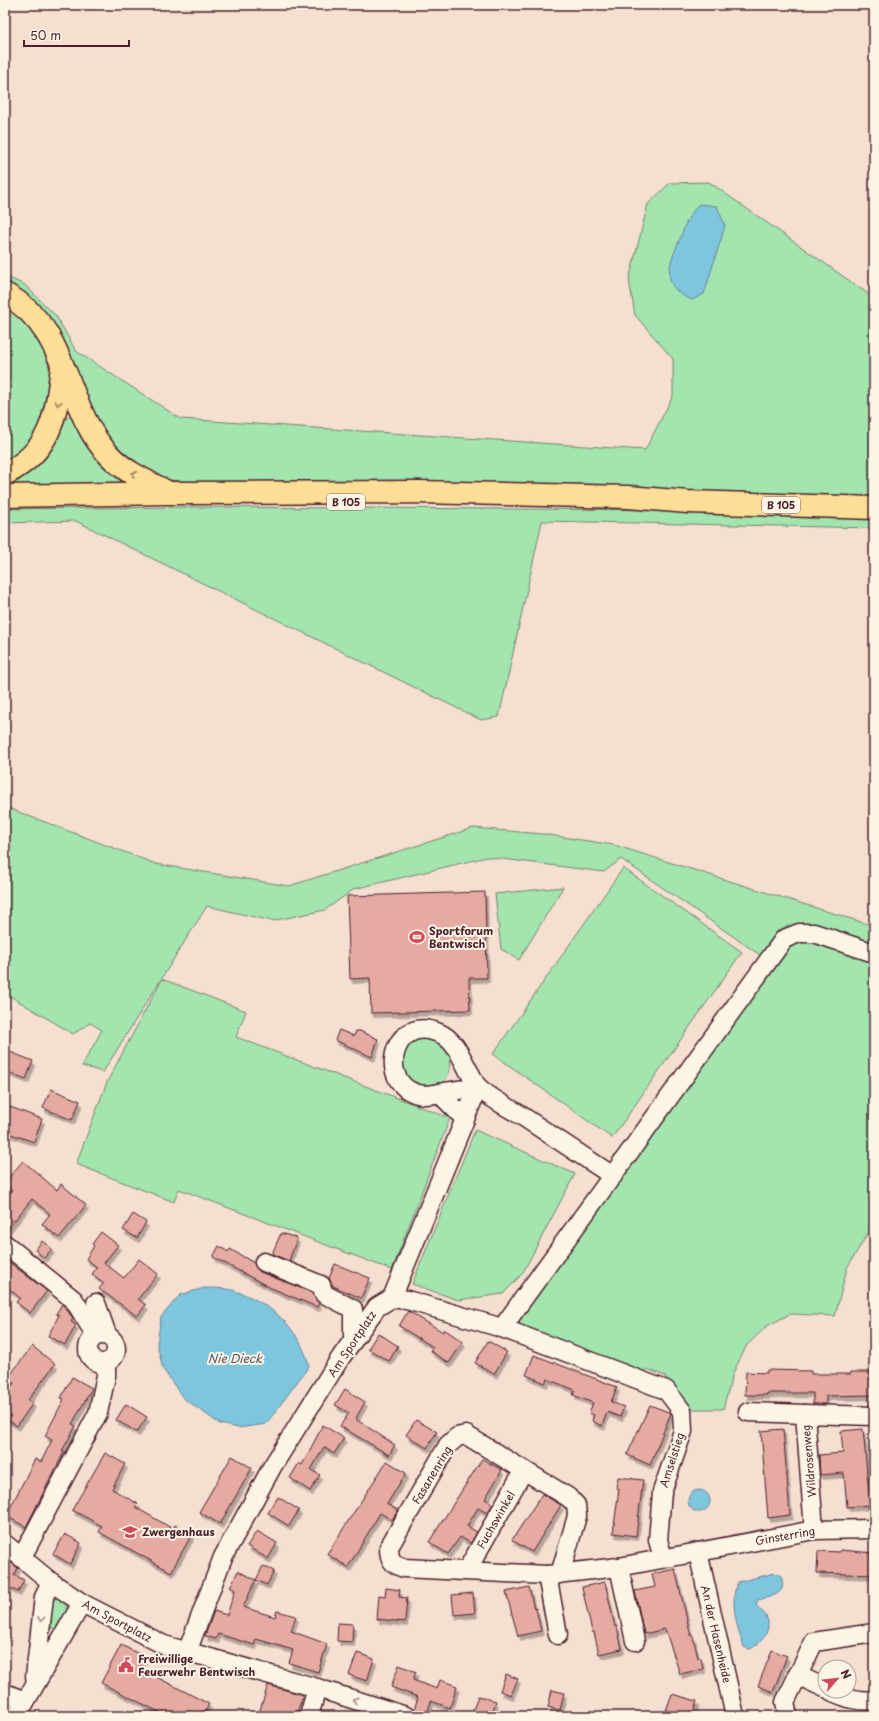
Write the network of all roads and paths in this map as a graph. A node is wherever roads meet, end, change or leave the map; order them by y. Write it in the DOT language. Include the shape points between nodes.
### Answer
graph roads {
  1 [pos="5,294"];
  2 [pos="62,365"];
  3 [pos="5,474"];
  4 [pos="168,493"];
  5 [pos="5,496"];
  6 [pos="688,502"];
  7 [pos="5,505"];
  8 [pos="874,508"];
  9 [pos="874,953"];
  10 [pos="478,1087"];
  11 [pos="440,1093"];
  12 [pos="465,1119"];
  13 [pos="613,1176"];
  14 [pos="5,1244"];
  15 [pos="264,1262"];
  16 [pos="392,1298"];
  17 [pos="96,1303"];
  18 [pos="502,1328"];
  19 [pos="102,1336"];
  20 [pos="353,1341"];
  21 [pos="748,1412"];
  22 [pos="805,1414"];
  23 [pos="874,1416"];
  24 [pos="524,1470"];
  25 [pos="874,1529"];
  26 [pos="814,1530"];
  27 [pos="5,1544"];
  28 [pos="698,1552"];
  29 [pos="22,1557"];
  30 [pos="663,1558"];
  31 [pos="620,1567"];
  32 [pos="467,1570"];
  33 [pos="553,1574"];
  34 [pos="51,1582"];
  35 [pos="82,1603"];
  36 [pos="874,1633"];
  37 [pos="558,1636"];
  38 [pos="635,1641"];
  39 [pos="186,1652"];
  40 [pos="797,1675"];
  41 [pos="817,1684"];
  42 [pos="34,1685"];
  43 [pos="317,1688"];
  44 [pos="5,1693"];
  45 [pos="850,1699"];
  46 [pos="874,1700"];
  47 [pos="21,1709"];
  48 [pos="309,1716"];
  49 [pos="406,1716"];
  50 [pos="735,1716"];
  51 [pos="788,1716"];
  1 -- 2 [label="highway" via="28,310 42,325"];
  2 -- 3 [label="highway, one-way" via="59,402 51,428 33,453 22,464"];
  4 -- 2 [label="highway, one-way" via="126,470 108,454 90,429"];
  4 -- 5 [label="highway, B 105"];
  4 -- 6 [label="highway, B 105" via="419,492 628,497"];
  6 -- 7 [label="highway, B 105" via="190,502"];
  6 -- 8 [label="highway, B 105"];
  9 -- 13 [label="street" via="814,933 799,933 784,939"];
  10 -- 11 [label="street"];
  10 -- 11 [label="street" via="456,1047 447,1037 428,1029 411,1032 400,1040 395,1050 395,1071 400,1081 410,1090 424,1094"];
  10 -- 12 [label="street"];
  10 -- 13 [label="street"];
  11 -- 12 [label="street"];
  12 -- 16 [label="street"];
  13 -- 18 [label="street"];
  14 -- 19 [label="street" via="74,1300"];
  15 -- 20 [label="street" via="321,1285 324,1294 353,1308"];
  16 -- 18 [label="street" via="407,1300"];
  16 -- 20 [label="street, Am Sportplatz" via="377,1307"];
  17 -- 19 [label="street"];
  18 -- 30 [label="street, Amselstieg" via="666,1390 682,1411 683,1431 662,1492 658,1540"];
  19 -- 29 [label="street" via="88,1345 90,1357 94,1361 106,1363 106,1376 98,1413"];
  20 -- 39 [label="street, Am Sportplatz" via="272,1467 223,1557"];
  21 -- 22 [label="street"];
  22 -- 23 [label="street, Wildrosenweg"];
  22 -- 26 [label="street, Wildrosenweg"];
  24 -- 32 [label="street, Fuchswinkel"];
  24 -- 32 [label="street, Fasanenring" via="466,1435 457,1437 448,1445 389,1547 389,1558 393,1564 404,1568"];
  24 -- 33 [label="street, Fasanenring" via="568,1497 576,1505 577,1516"];
  25 -- 26 [label="street, Ginsterring"];
  26 -- 28 [label="street, Ginsterring"];
  27 -- 29 [label="street, Am Sportplatz"];
  28 -- 30 [label="street, Fasanenring"];
  28 -- 50 [label="street, An der Hasenheide"];
  29 -- 34 [label="street, Am Sportplatz"];
  30 -- 31 [label="street, Fasanenring"];
  31 -- 33 [label="street, Fasanenring"];
  31 -- 38 [label="street"];
  32 -- 33 [label="street, Fasanenring"];
  33 -- 37 [label="street, Fasanenring"];
  34 -- 35 [label="street, Am Sportplatz"];
  34 -- 42 [label="street, one-way" via="44,1597"];
  35 -- 39 [label="street, Am Sportplatz" via="164,1645"];
  35 -- 42 [label="street"];
  36 -- 40 [label="street" via="814,1642"];
  39 -- 43 [label="street, Am Sportplatz"];
  40 -- 41 [label="street"];
  40 -- 51 [label="street" via="785,1702"];
  42 -- 47 [label="street"];
  43 -- 48 [label="street"];
  49 -- 43 [label="street, Am Sportplatz, one-way"];
  44 -- 47 [label="street"];
  45 -- 46 [label="street" via="860,1702"];
}
